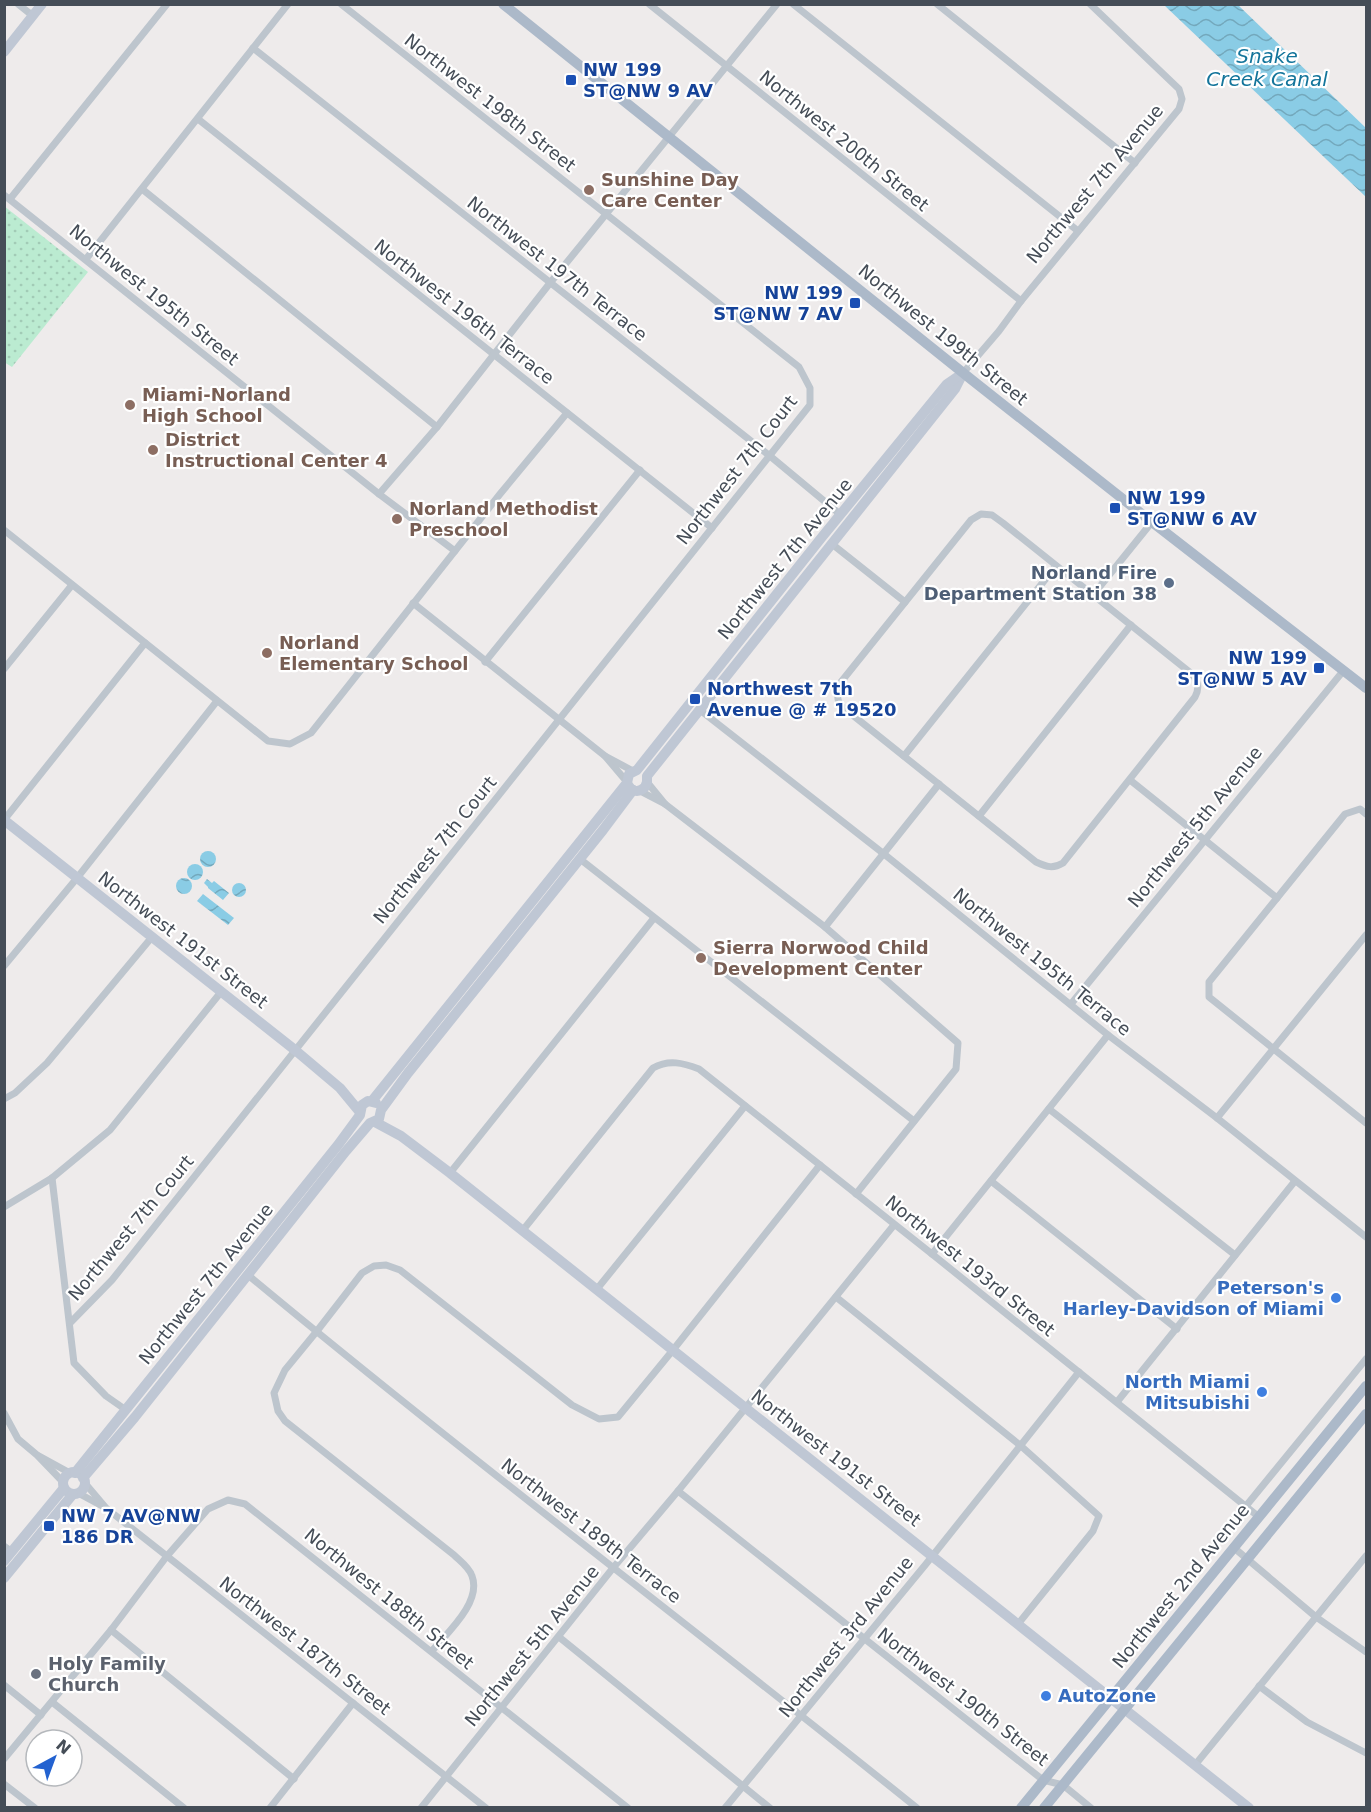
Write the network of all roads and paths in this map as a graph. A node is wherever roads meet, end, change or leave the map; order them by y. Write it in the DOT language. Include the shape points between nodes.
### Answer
graph roads {
  1 [pos="18,4"];
  2 [pos="42,4"];
  3 [pos="167,4"];
  4 [pos="288,4"];
  5 [pos="341,4"];
  6 [pos="503,4"];
  7 [pos="649,4"];
  8 [pos="777,4"];
  9 [pos="794,4"];
  10 [pos="937,4"];
  11 [pos="1090,4"];
  12 [pos="33,16"];
  13 [pos="253,48"];
  14 [pos="4,52"];
  15 [pos="727,67"];
  16 [pos="198,119"];
  17 [pos="669,136"];
  18 [pos="1135,163"];
  19 [pos="142,189"];
  20 [pos="7,197"];
  21 [pos="606,213"];
  22 [pos="1078,231"];
  23 [pos="86,259"];
  24 [pos="550,283"];
  25 [pos="1021,301"];
  26 [pos="494,354"];
  27 [pos="963,372"];
  28 [pos="810,388"];
  29 [pos="567,413"];
  30 [pos="437,426"];
  31 [pos="771,456"];
  32 [pos="640,470"];
  33 [pos="379,494"];
  34 [pos="841,514"];
  35 [pos="1152,522"];
  36 [pos="712,528"];
  37 [pos="4,530"];
  38 [pos="832,544"];
  39 [pos="455,552"];
  40 [pos="1056,566"];
  41 [pos="72,585"];
  42 [pos="1093,595"];
  43 [pos="905,602"];
  44 [pos="413,605"];
  45 [pos="1131,625"];
  46 [pos="145,643"];
  47 [pos="485,662"];
  48 [pos="4,669"];
  49 [pos="1344,670"];
  50 [pos="1366,688"];
  51 [pos="218,701"];
  52 [pos="700,710"];
  53 [pos="558,720"];
  54 [pos="605,756"];
  55 [pos="904,756"];
  56 [pos="1130,780"];
  57 [pos="636,781"];
  58 [pos="939,784"];
  59 [pos="665,804"];
  60 [pos="1366,814"];
  61 [pos="978,816"];
  62 [pos="5,820"];
  63 [pos="1205,839"];
  64 [pos="884,854"];
  65 [pos="580,859"];
  66 [pos="77,878"];
  67 [pos="1278,898"];
  68 [pos="654,918"];
  69 [pos="825,927"];
  70 [pos="1366,935"];
  71 [pos="152,937"];
  72 [pos="4,966"];
  73 [pos="221,992"];
  74 [pos="1071,1004"];
  75 [pos="1108,1035"];
  76 [pos="1274,1049"];
  77 [pos="295,1050"];
  78 [pos="4,1099"];
  79 [pos="745,1106"];
  80 [pos="364,1107"];
  81 [pos="1049,1109"];
  82 [pos="377,1117"];
  83 [pos="1217,1118"];
  84 [pos="914,1121"];
  85 [pos="1366,1123"];
  86 [pos="820,1165"];
  87 [pos="450,1173"];
  88 [pos="52,1178"];
  89 [pos="991,1181"];
  90 [pos="1295,1181"];
  91 [pos="856,1194"];
  92 [pos="4,1207"];
  93 [pos="894,1225"];
  94 [pos="523,1230"];
  95 [pos="1366,1237"];
  96 [pos="932,1254"];
  97 [pos="1235,1255"];
  98 [pos="248,1275"];
  99 [pos="597,1289"];
  100 [pos="836,1297"];
  101 [pos="70,1323"];
  102 [pos="1177,1329"];
  103 [pos="317,1332"];
  104 [pos="673,1350"];
  105 [pos="1366,1359"];
  106 [pos="1079,1372"];
  107 [pos="1366,1386"];
  108 [pos="1116,1402"];
  109 [pos="746,1408"];
  110 [pos="126,1410"];
  111 [pos="4,1413"];
  112 [pos="1366,1414"];
  113 [pos="1021,1446"];
  114 [pos="37,1455"];
  115 [pos="74,1483"];
  116 [pos="678,1491"];
  117 [pos="1246,1506"];
  118 [pos="106,1508"];
  119 [pos="1259,1516"];
  120 [pos="1233,1547"];
  121 [pos="7,1553"];
  122 [pos="167,1556"];
  123 [pos="932,1556"];
  124 [pos="1366,1556"];
  125 [pos="1248,1560"];
  126 [pos="613,1569"];
  127 [pos="4,1578"];
  128 [pos="1316,1617"];
  129 [pos="1018,1624"];
  130 [pos="111,1630"];
  131 [pos="559,1637"];
  132 [pos="865,1639"];
  133 [pos="432,1651"];
  134 [pos="1366,1652"];
  135 [pos="4,1685"];
  136 [pos="1259,1686"];
  137 [pos="1111,1698"];
  138 [pos="52,1702"];
  139 [pos="353,1703"];
  140 [pos="500,1708"];
  141 [pos="1125,1709"];
  142 [pos="41,1714"];
  143 [pos="802,1715"];
  144 [pos="1366,1753"];
  145 [pos="4,1759"];
  146 [pos="1195,1765"];
  147 [pos="447,1777"];
  148 [pos="294,1779"];
  149 [pos="1043,1780"];
  150 [pos="4,1784"];
  151 [pos="742,1785"];
  152 [pos="1063,1785"];
  153 [pos="35,1808"];
  154 [pos="184,1808"];
  155 [pos="270,1808"];
  156 [pos="421,1808"];
  157 [pos="486,1808"];
  158 [pos="628,1808"];
  159 [pos="725,1808"];
  160 [pos="770,1808"];
  161 [pos="917,1808"];
  162 [pos="1021,1808"];
  163 [pos="1044,1808"];
  164 [pos="1091,1808"];
  165 [pos="1249,1808"];
  1 -- 12 [label="street"];
  2 -- 12 [label="street"];
  3 -- 20 [label="street"];
  4 -- 13 [label="street"];
  5 -- 21 [label="street, Northwest 198th Street"];
  6 -- 17 [label="main road, Northwest 199th Street"];
  7 -- 15 [label="street, Northwest 200th Street"];
  8 -- 15 [label="street"];
  9 -- 22 [label="street"];
  10 -- 18 [label="street"];
  11 -- 18 [label="street, Northwest 7th Avenue" via="1179,89 1182,99 1179,109"];
  12 -- 14 [label="street"];
  13 -- 16 [label="street"];
  13 -- 24 [label="street, Northwest 197th Terrace"];
  15 -- 17 [label="street"];
  15 -- 25 [label="street, Northwest 200th Street"];
  16 -- 19 [label="street"];
  16 -- 26 [label="street, Northwest 196th Terrace"];
  17 -- 21 [label="street"];
  17 -- 27 [label="main road, Northwest 199th Street"];
  18 -- 22 [label="street, Northwest 7th Avenue"];
  19 -- 23 [label="street"];
  19 -- 30 [label="street"];
  20 -- 23 [label="street, Northwest 195th Street"];
  21 -- 24 [label="street"];
  21 -- 28 [label="street, Northwest 198th Street" via="799,367"];
  22 -- 25 [label="street, Northwest 7th Avenue"];
  23 -- 33 [label="street, Northwest 195th Street"];
  24 -- 26 [label="street"];
  24 -- 31 [label="street, Northwest 197th Terrace"];
  25 -- 27 [label="street, Northwest 7th Avenue"];
  26 -- 29 [label="street, Northwest 196th Terrace"];
  26 -- 30 [label="street"];
  27 -- 34 [label="street, Northwest 7th Avenue" via="947,384"];
  27 -- 35 [label="main road, Northwest 199th Street"];
  27 -- 38 [label="street, Northwest 7th Avenue" via="955,389"];
  28 -- 31 [label="street, Northwest 7th Court" via="810,405"];
  29 -- 32 [label="street, Northwest 196th Terrace"];
  29 -- 39 [label="street"];
  30 -- 33 [label="street"];
  31 -- 34 [label="street, Northwest 197th Terrace"];
  31 -- 36 [label="street, Northwest 7th Court"];
  32 -- 36 [label="street, Northwest 196th Terrace"];
  32 -- 47 [label="street"];
  33 -- 39 [label="street, Northwest 195th Street"];
  34 -- 57 [label="street, Northwest 7th Avenue"];
  35 -- 42 [label="street"];
  35 -- 49 [label="main road, Northwest 199th Street"];
  36 -- 53 [label="street, Northwest 7th Court"];
  37 -- 41 [label="street"];
  38 -- 43 [label="street"];
  38 -- 52 [label="street, Northwest 7th Avenue"];
  39 -- 44 [label="street"];
  40 -- 42 [label="street"];
  40 -- 43 [label="street" via="992,515 981,514 971,520"];
  40 -- 55 [label="street"];
  41 -- 46 [label="street"];
  41 -- 48 [label="street"];
  42 -- 45 [label="street"];
  43 -- 55 [label="street" via="837,692 840,705"];
  44 -- 47 [label="street"];
  44 -- 51 [label="street" via="311,733 291,744 268,741"];
  45 -- 56 [label="street" via="1192,674 1198,686 1196,697"];
  45 -- 61 [label="street"];
  46 -- 51 [label="street"];
  46 -- 62 [label="street"];
  47 -- 53 [label="street"];
  49 -- 50 [label="main road, Northwest 199th Street"];
  49 -- 63 [label="street, Northwest 5th Avenue"];
  51 -- 66 [label="street"];
  52 -- 57 [label="street, Northwest 7th Avenue"];
  52 -- 64 [label="street, Northwest 195th Terrace"];
  53 -- 54 [label="street"];
  53 -- 77 [label="street, Northwest 7th Court"];
  54 -- 57 [label="street"];
  54 -- 57 [label="street"];
  55 -- 58 [label="street"];
  56 -- 61 [label="street" via="1057,867 1036,862"];
  56 -- 63 [label="street"];
  57 -- 59 [label="street"];
  57 -- 59 [label="street"];
  57 -- 65 [label="street, Northwest 7th Avenue"];
  57 -- 80 [label="street, Northwest 7th Avenue"];
  58 -- 61 [label="street"];
  58 -- 64 [label="street"];
  59 -- 69 [label="street"];
  60 -- 67 [label="street" via="1360,808 1345,814"];
  62 -- 66 [label="street, Northwest 191st Street"];
  63 -- 67 [label="street"];
  63 -- 74 [label="street, Northwest 5th Avenue"];
  64 -- 69 [label="street"];
  64 -- 74 [label="street, Northwest 195th Terrace"];
  65 -- 68 [label="street"];
  65 -- 82 [label="street, Northwest 7th Avenue"];
  66 -- 71 [label="street, Northwest 191st Street"];
  66 -- 72 [label="street"];
  67 -- 76 [label="street" via="1209,982 1209,997"];
  68 -- 84 [label="street"];
  68 -- 87 [label="street"];
  69 -- 84 [label="street" via="958,1043 956,1069"];
  70 -- 76 [label="street"];
  71 -- 73 [label="street, Northwest 191st Street"];
  71 -- 78 [label="street" via="47,1063 15,1094"];
  73 -- 77 [label="street, Northwest 191st Street"];
  73 -- 88 [label="street" via="110,1130"];
  74 -- 75 [label="street, Northwest 195th Terrace"];
  75 -- 81 [label="street"];
  75 -- 83 [label="street, Northwest 195th Terrace"];
  76 -- 83 [label="street"];
  76 -- 85 [label="street"];
  77 -- 80 [label="street, Northwest 191st Street"];
  77 -- 101 [label="street, Northwest 7th Court" via="112,1280"];
  79 -- 86 [label="street, Northwest 193rd Street"];
  79 -- 94 [label="street, Northwest 193rd Street" via="699,1069 680,1062 661,1064"];
  79 -- 99 [label="street"];
  80 -- 82 [label="street" via="379,1105"];
  80 -- 82 [label="street" via="364,1121"];
  80 -- 110 [label="street, Northwest 7th Avenue"];
  81 -- 89 [label="street"];
  81 -- 97 [label="street"];
  82 -- 87 [label="street, Northwest 191st Street"];
  82 -- 98 [label="street, Northwest 7th Avenue"];
  83 -- 90 [label="street, Northwest 195th Terrace"];
  84 -- 91 [label="street"];
  86 -- 91 [label="street, Northwest 193rd Street"];
  86 -- 104 [label="street"];
  87 -- 94 [label="street, Northwest 191st Street"];
  88 -- 92 [label="street"];
  88 -- 101 [label="street"];
  89 -- 96 [label="street"];
  89 -- 102 [label="street"];
  90 -- 95 [label="street, Northwest 195th Terrace"];
  90 -- 97 [label="street"];
  91 -- 93 [label="street, Northwest 193rd Street"];
  93 -- 96 [label="street, Northwest 193rd Street"];
  93 -- 100 [label="street, Northwest 5th Avenue"];
  94 -- 99 [label="street, Northwest 191st Street"];
  96 -- 106 [label="street, Northwest 193rd Street"];
  97 -- 102 [label="street"];
  98 -- 103 [label="street, Northwest 189th Terrace"];
  98 -- 115 [label="street, Northwest 7th Avenue" via="135,1417"];
  99 -- 104 [label="street, Northwest 191st Street"];
  100 -- 109 [label="street, Northwest 5th Avenue"];
  100 -- 113 [label="street"];
  101 -- 110 [label="street" via="74,1363 106,1396"];
  102 -- 108 [label="street"];
  103 -- 104 [label="street" via="362,1273 374,1266 387,1265 400,1270 572,1405 599,1419 618,1417"];
  103 -- 126 [label="street, Northwest 189th Terrace"];
  103 -- 133 [label="street" via="285,1370 274,1393 278,1411 285,1421 454,1555 473,1577 470,1604"];
  104 -- 109 [label="street, Northwest 191st Street"];
  105 -- 117 [label="street"];
  106 -- 108 [label="street, Northwest 193rd Street"];
  106 -- 113 [label="street, Northwest 3rd Avenue"];
  107 -- 119 [label="main road, Northwest 2nd Avenue"];
  108 -- 117 [label="street, Northwest 193rd Street"];
  109 -- 116 [label="street, Northwest 5th Avenue"];
  109 -- 123 [label="street, Northwest 191st Street"];
  110 -- 115 [label="street, Northwest 7th Avenue"];
  111 -- 114 [label="street" via="18,1438"];
  112 -- 125 [label="main road, Northwest 2nd Avenue"];
  113 -- 123 [label="street, Northwest 3rd Avenue"];
  113 -- 129 [label="street" via="1099,1516 1093,1531"];
  114 -- 115 [label="street"];
  114 -- 115 [label="street"];
  115 -- 118 [label="street"];
  115 -- 118 [label="street"];
  115 -- 121 [label="street, Northwest 7th Avenue"];
  115 -- 127 [label="street, Northwest 7th Avenue"];
  116 -- 126 [label="street, Northwest 5th Avenue"];
  116 -- 132 [label="street, Northwest 190th Street"];
  117 -- 119 [label="street, Northwest 193rd Street"];
  118 -- 122 [label="street, Northwest 187th Street"];
  119 -- 120 [label="main road, Northwest 2nd Avenue"];
  120 -- 125 [label="street"];
  120 -- 137 [label="main road, Northwest 2nd Avenue"];
  122 -- 130 [label="street"];
  122 -- 133 [label="street, Northwest 188th Street" via="208,1509 228,1500 245,1504"];
  122 -- 139 [label="street, Northwest 187th Street"];
  123 -- 129 [label="street, Northwest 191st Street"];
  123 -- 132 [label="street, Northwest 3rd Avenue"];
  124 -- 128 [label="street"];
  125 -- 128 [label="street"];
  125 -- 141 [label="main road, Northwest 2nd Avenue"];
  126 -- 131 [label="street, Northwest 5th Avenue"];
  126 -- 143 [label="street, Northwest 189th Terrace"];
  128 -- 134 [label="street"];
  128 -- 136 [label="street"];
  129 -- 137 [label="street, Northwest 191st Street"];
  130 -- 138 [label="street"];
  130 -- 148 [label="street"];
  131 -- 140 [label="street, Northwest 5th Avenue"];
  131 -- 151 [label="street"];
  132 -- 143 [label="street, Northwest 3rd Avenue"];
  132 -- 149 [label="street, Northwest 190th Street"];
  133 -- 140 [label="street, Northwest 188th Street"];
  135 -- 142 [label="street"];
  136 -- 144 [label="street" via="1307,1722"];
  136 -- 146 [label="street"];
  137 -- 141 [label="street, Northwest 191st Street"];
  137 -- 149 [label="main road, Northwest 2nd Avenue"];
  138 -- 142 [label="street"];
  138 -- 154 [label="street"];
  139 -- 147 [label="street, Northwest 187th Street"];
  139 -- 148 [label="street"];
  140 -- 147 [label="street, Northwest 5th Avenue"];
  140 -- 158 [label="street, Northwest 188th Street"];
  141 -- 146 [label="street, Northwest 191st Street"];
  141 -- 152 [label="main road, Northwest 2nd Avenue"];
  142 -- 145 [label="street"];
  143 -- 151 [label="street, Northwest 3rd Avenue"];
  143 -- 161 [label="street, Northwest 189th Terrace"];
  146 -- 165 [label="street, Northwest 191st Street"];
  147 -- 156 [label="street, Northwest 5th Avenue"];
  147 -- 157 [label="street, Northwest 187th Street"];
  148 -- 155 [label="street"];
  149 -- 152 [label="street, Northwest 190th Street"];
  149 -- 162 [label="main road, Northwest 2nd Avenue"];
  150 -- 153 [label="street"];
  151 -- 159 [label="street, Northwest 3rd Avenue"];
  151 -- 160 [label="street"];
  152 -- 163 [label="main road, Northwest 2nd Avenue"];
  152 -- 164 [label="street, Northwest 190th Street"];
}
